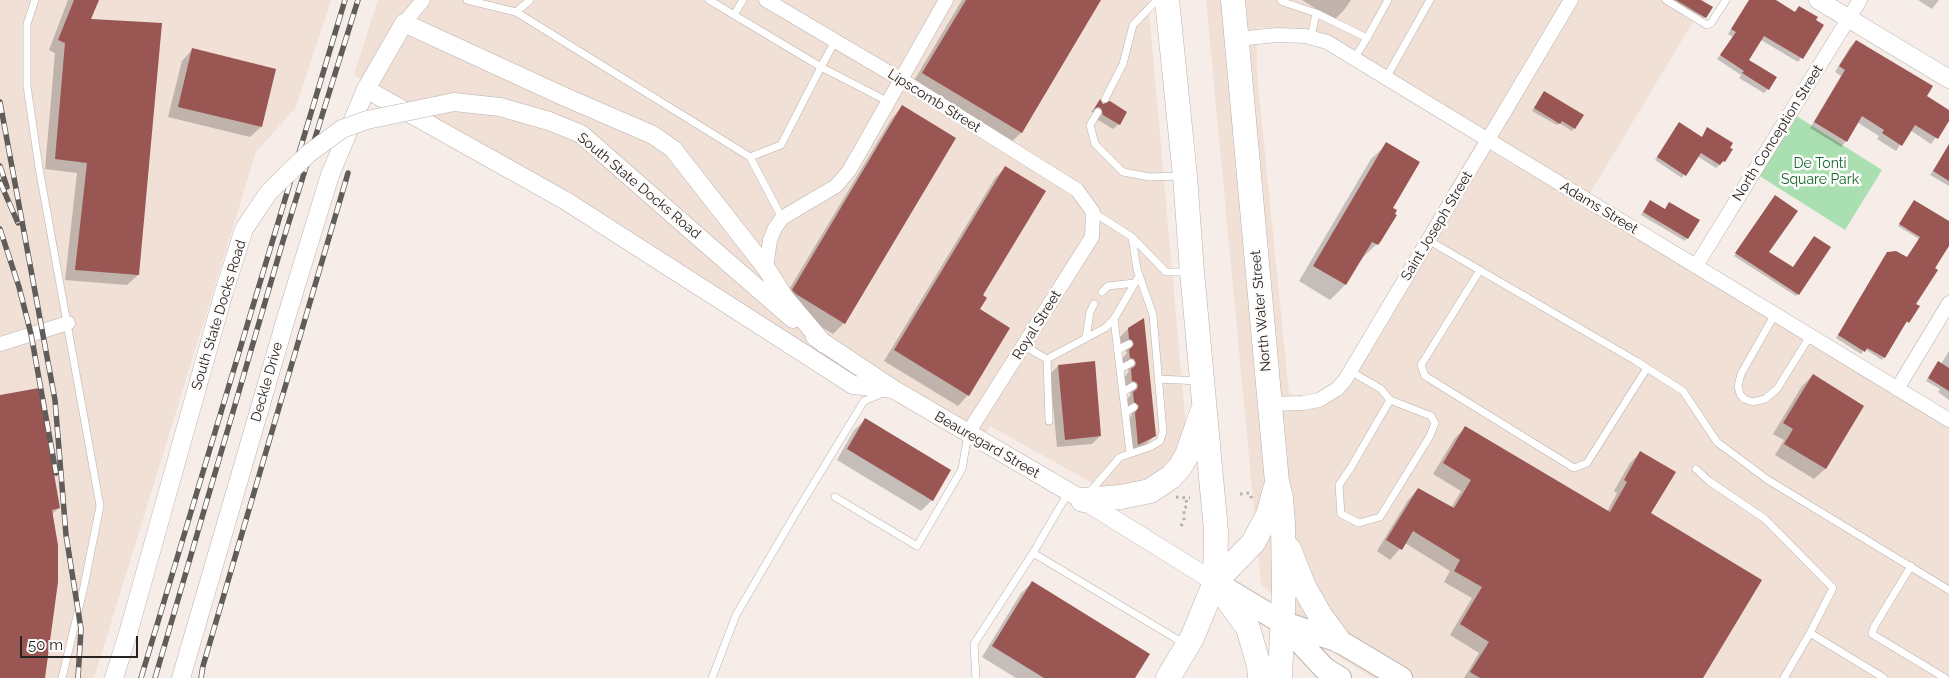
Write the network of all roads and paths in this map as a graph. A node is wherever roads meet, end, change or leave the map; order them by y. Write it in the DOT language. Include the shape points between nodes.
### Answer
graph roads {
  1 [pos="35,0"];
  2 [pos="422,0"];
  3 [pos="467,0"];
  4 [pos="530,0"];
  5 [pos="709,0"];
  6 [pos="743,0"];
  7 [pos="766,0"];
  8 [pos="946,0"];
  9 [pos="1157,0"];
  10 [pos="1233,0"];
  11 [pos="1281,0"];
  12 [pos="1388,0"];
  13 [pos="1430,0"];
  14 [pos="1570,0"];
  15 [pos="1666,0"];
  16 [pos="1726,0"];
  17 [pos="1818,0"];
  18 [pos="1860,0"];
  19 [pos="1169,7"];
  20 [pos="516,12"];
  21 [pos="1316,13"];
  22 [pos="734,15"];
  23 [pos="1849,18"];
  24 [pos="404,23"];
  25 [pos="1310,37"];
  26 [pos="1367,38"];
  27 [pos="1236,39"];
  28 [pos="835,41"];
  29 [pos="1354,59"];
  30 [pos="820,68"];
  31 [pos="1386,78"];
  32 [pos="900,79"];
  33 [pos="1949,79"];
  34 [pos="366,89"];
  35 [pos="1105,99"];
  36 [pos="887,101"];
  37 [pos="1098,112"];
  38 [pos="1487,140"];
  39 [pos="750,158"];
  40 [pos="1185,176"];
  41 [pos="1093,212"];
  42 [pos="782,218"];
  43 [pos="1132,238"];
  44 [pos="1428,240"];
  45 [pos="710,246"];
  46 [pos="1696,266"];
  47 [pos="766,268"];
  48 [pos="1480,270"];
  49 [pos="1192,272"];
  50 [pos="1139,276"];
  51 [pos="1135,283"];
  52 [pos="1102,292"];
  53 [pos="1949,303"];
  54 [pos="1094,304"];
  55 [pos="1775,314"];
  56 [pos="1114,319"];
  57 [pos="68,323"];
  58 [pos="1154,329"];
  59 [pos="1146,334"];
  60 [pos="1810,336"];
  61 [pos="1086,338"];
  62 [pos="0,344"];
  63 [pos="824,344"];
  64 [pos="1129,344"];
  65 [pos="1024,346"];
  66 [pos="1156,349"];
  67 [pos="1118,350"];
  68 [pos="1148,354"];
  69 [pos="1047,359"];
  70 [pos="1131,362"];
  71 [pos="1647,368"];
  72 [pos="1120,369"];
  73 [pos="1350,371"];
  74 [pos="1158,376"];
  75 [pos="1150,377"];
  76 [pos="1202,381"];
  77 [pos="1133,386"];
  78 [pos="892,389"];
  79 [pos="1897,389"];
  80 [pos="1160,391"];
  81 [pos="1123,392"];
  82 [pos="1152,397"];
  83 [pos="1390,400"];
  84 [pos="1270,404"];
  85 [pos="1204,406"];
  86 [pos="1134,407"];
  87 [pos="1125,413"];
  88 [pos="1162,415"];
  89 [pos="1154,420"];
  90 [pos="1949,420"];
  91 [pos="1049,421"];
  92 [pos="1136,429"];
  93 [pos="968,433"];
  94 [pos="1128,434"];
  95 [pos="1130,453"];
  96 [pos="1696,469"];
  97 [pos="1277,482"];
  98 [pos="1240,494"];
  99 [pos="1076,496"];
  100 [pos="836,497"];
  101 [pos="1186,498"];
  102 [pos="1258,499"];
  103 [pos="1283,523"];
  104 [pos="1182,526"];
  105 [pos="1033,553"];
  106 [pos="1911,566"];
  107 [pos="1215,582"];
  108 [pos="1949,590"];
  109 [pos="1281,622"];
  110 [pos="1810,633"];
  111 [pos="1339,641"];
  112 [pos="1187,646"];
  113 [pos="62,678"];
  114 [pos="114,678"];
  115 [pos="181,678"];
  116 [pos="712,678"];
  117 [pos="976,678"];
  118 [pos="1168,678"];
  119 [pos="1260,678"];
  120 [pos="1280,678"];
  121 [pos="1340,678"];
  122 [pos="1401,678"];
  123 [pos="1784,678"];
  124 [pos="1884,678"];
  125 [pos="1945,678"];
  1 -- 57 [label="lane" via="27,24 27,86"];
  2 -- 24 [label="street"];
  3 -- 20 [label="lane"];
  4 -- 20 [label="lane"];
  5 -- 22 [label="lane"];
  6 -- 22 [label="lane"];
  7 -- 28 [label="street, Lipscomb Street"];
  8 -- 32 [label="street"];
  9 -- 35 [label="lane" via="1133,25 1124,64"];
  10 -- 27 [label="highway, North Water Street"];
  11 -- 21 [label="lane"];
  12 -- 26 [label="lane"];
  13 -- 31 [label="lane"];
  14 -- 38 [label="street, Saint Joseph Street"];
  15 -- 16 [label="lane" via="1707,25"];
  17 -- 23 [label="street"];
  18 -- 23 [label="street, North Conception Street"];
  19 -- 40 [label="highway"];
  20 -- 39 [label="lane"];
  21 -- 25 [label="lane"];
  21 -- 26 [label="lane"];
  22 -- 30 [label="lane"];
  23 -- 33 [label="street"];
  23 -- 46 [label="street, North Conception Street"];
  24 -- 34 [label="street, Deckle Drive"];
  24 -- 47 [label="street" via="653,135 673,149"];
  25 -- 27 [label="street, Adams Street" via="1277,35"];
  25 -- 29 [label="street, Adams Street" via="1327,42"];
  26 -- 29 [label="lane"];
  27 -- 84 [label="highway, North Water Street"];
  28 -- 30 [label="lane"];
  28 -- 32 [label="street, Lipscomb Street"];
  29 -- 31 [label="street, Adams Street"];
  30 -- 36 [label="lane"];
  30 -- 39 [label="lane" via="781,145"];
  31 -- 38 [label="street, Adams Street"];
  32 -- 36 [label="street"];
  32 -- 41 [label="street, Lipscomb Street" via="1077,190"];
  34 -- 78 [label="street" via="566,201 853,385"];
  34 -- 115 [label="street, Deckle Drive" via="326,188"];
  36 -- 42 [label="street" via="844,177 827,192"];
  37 -- 40 [label="lane" via="1090,125 1095,144 1123,172 1150,177"];
  38 -- 44 [label="street, Saint Joseph Street"];
  38 -- 46 [label="street, Adams Street"];
  39 -- 42 [label="lane"];
  40 -- 49 [label="highway"];
  41 -- 43 [label="lane"];
  41 -- 65 [label="street, Royal Street" via="1092,236"];
  42 -- 47 [label="street" via="770,240"];
  43 -- 49 [label="lane" via="1166,272"];
  43 -- 50 [label="lane"];
  44 -- 48 [label="lane"];
  44 -- 73 [label="street, Saint Joseph Street"];
  45 -- 63 [label="street, Beauregard Street"];
  45 -- 114 [label="street, South State Docks Road, bridge" via="582,134 549,120 500,107 454,102 368,120 342,129 308,154 269,192 244,229"];
  46 -- 55 [label="street, Adams Street"];
  47 -- 63 [label="street" via="785,298"];
  48 -- 71 [label="lane"];
  48 -- 71 [label="lane" via="1421,365 1424,376 1574,468 1587,463"];
  49 -- 76 [label="highway"];
  50 -- 51 [label="lane"];
  50 -- 58 [label="lane" via="1153,316"];
  51 -- 52 [label="lane" via="1108,286"];
  51 -- 56 [label="lane"];
  53 -- 79 [label="street"];
  54 -- 61 [label="lane"];
  55 -- 60 [label="street, Adams Street"];
  55 -- 60 [label="lane" via="1741,374 1738,386 1744,399 1753,402 1765,399 1777,389"];
  56 -- 61 [label="lane"];
  56 -- 67 [label="lane"];
  57 -- 62 [label="street"];
  57 -- 113 [label="lane" via="100,506 84,591"];
  58 -- 59 [label="lane"];
  58 -- 66 [label="lane"];
  60 -- 79 [label="street, Adams Street"];
  61 -- 69 [label="lane"];
  63 -- 78 [label="street, Beauregard Street"];
  64 -- 67 [label="lane"];
  65 -- 69 [label="lane"];
  65 -- 93 [label="street, Royal Street"];
  66 -- 68 [label="lane"];
  66 -- 74 [label="lane"];
  67 -- 72 [label="lane"];
  69 -- 91 [label="lane"];
  70 -- 72 [label="lane"];
  71 -- 106 [label="lane" via="1683,391 1717,442 1768,480"];
  72 -- 81 [label="lane"];
  73 -- 83 [label="lane" via="1381,389"];
  73 -- 84 [label="street, Saint Joseph Street" via="1337,389 1319,400"];
  74 -- 75 [label="lane"];
  74 -- 76 [label="lane"];
  74 -- 80 [label="lane"];
  76 -- 85 [label="highway"];
  77 -- 81 [label="lane"];
  78 -- 93 [label="street, Beauregard Street"];
  78 -- 116 [label="lane" via="864,402 859,410 736,615"];
  79 -- 90 [label="street, Adams Street"];
  80 -- 82 [label="lane"];
  80 -- 88 [label="lane"];
  81 -- 87 [label="lane"];
  83 -- 83 [label="lane" via="1338,485 1342,514 1359,523 1380,517 1435,423 1431,416"];
  84 -- 97 [label="highway, North Water Street"];
  85 -- 99 [label="highway" via="1180,467 1150,491 1121,497"];
  85 -- 107 [label="highway" via="1214,496"];
  86 -- 87 [label="lane"];
  87 -- 94 [label="lane"];
  88 -- 89 [label="lane"];
  88 -- 95 [label="lane" via="1160,441"];
  92 -- 94 [label="lane"];
  93 -- 99 [label="street, Beauregard Street"];
  93 -- 100 [label="lane" via="962,469 917,546"];
  94 -- 95 [label="lane"];
  95 -- 99 [label="lane" via="1120,457"];
  96 -- 110 [label="lane" via="1765,519 1833,588"];
  97 -- 103 [label="highway, North Water Street"];
  97 -- 107 [label="highway" via="1268,515 1253,543"];
  98 -- 102 [label="path" via="1250,493 1251,500"];
  99 -- 105 [label="lane"];
  99 -- 107 [label="street, Beauregard Street"];
  101 -- 104 [label="path"];
  103 -- 109 [label="highway, North Water Street"];
  103 -- 111 [label="highway" via="1291,556 1304,587"];
  105 -- 112 [label="lane"];
  105 -- 117 [label="lane" via="974,644"];
  106 -- 108 [label="lane"];
  106 -- 125 [label="lane" via="1872,634"];
  107 -- 109 [label="main road, Beauregard Street"];
  107 -- 112 [label="highway"];
  107 -- 119 [label="highway" via="1248,628"];
  109 -- 111 [label="main road, Beauregard Street"];
  109 -- 120 [label="highway, North Water Street"];
  109 -- 121 [label="main road, Beauregard Street" via="1324,668"];
  110 -- 123 [label="lane"];
  110 -- 124 [label="lane"];
  111 -- 122 [label="main road, Beauregard Street"];
  112 -- 118 [label="highway"];
}
